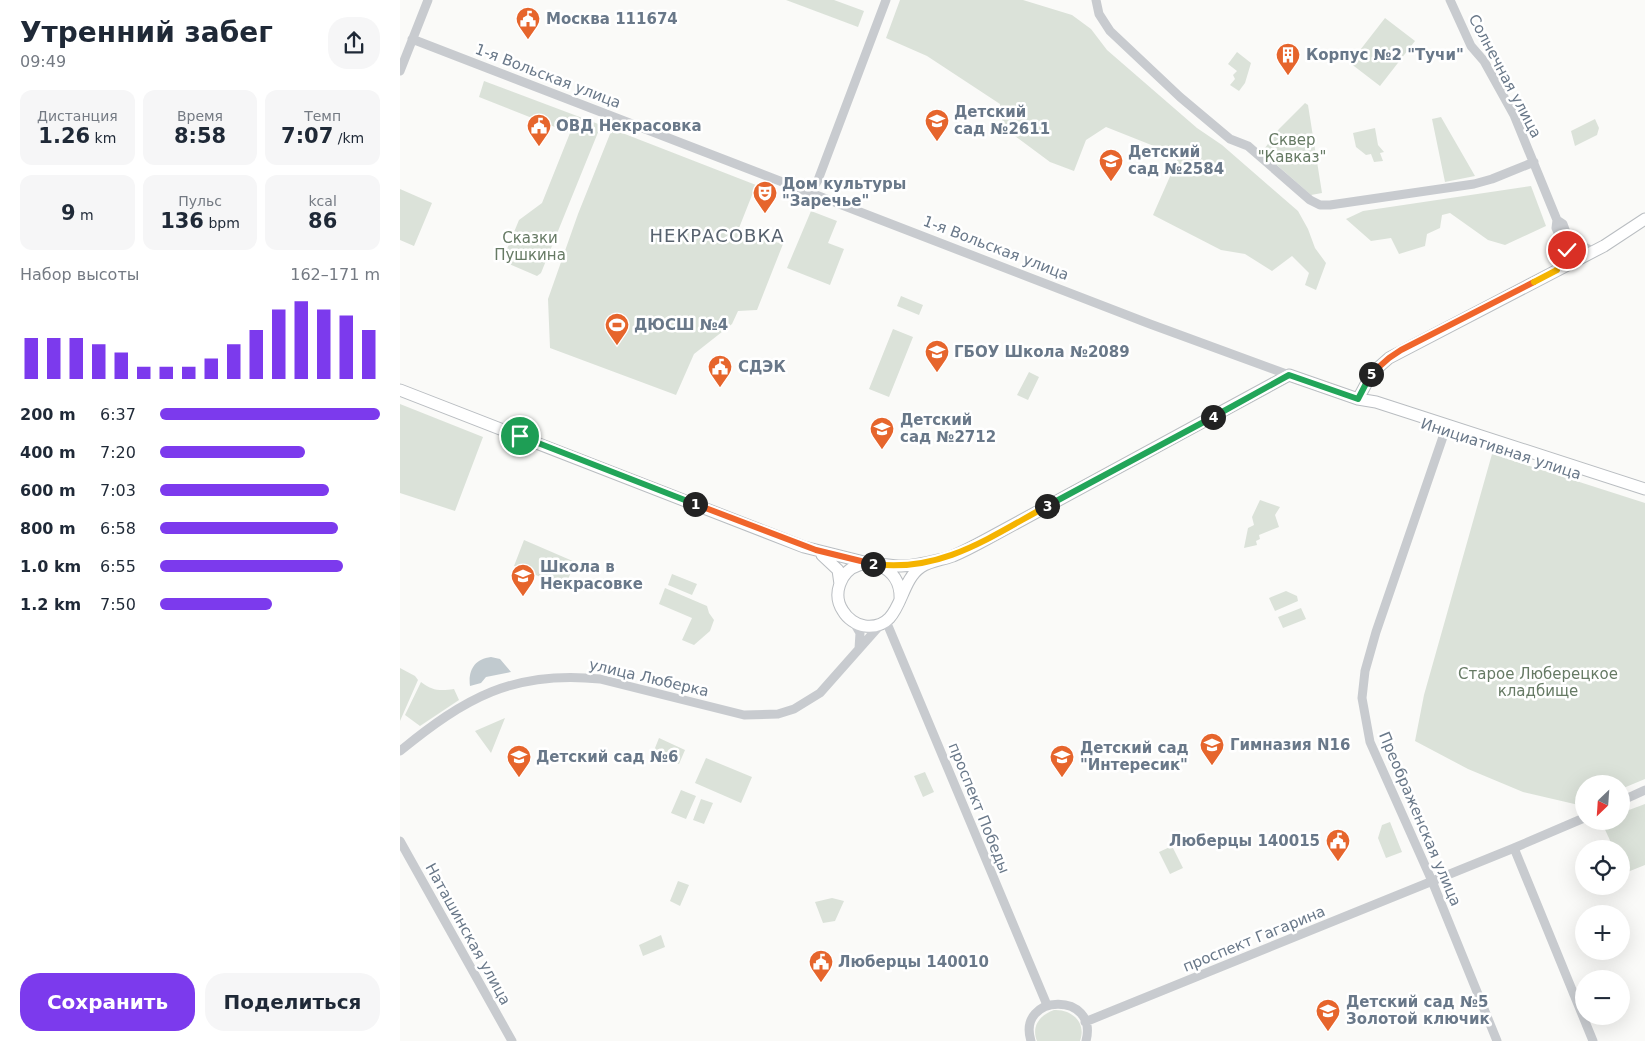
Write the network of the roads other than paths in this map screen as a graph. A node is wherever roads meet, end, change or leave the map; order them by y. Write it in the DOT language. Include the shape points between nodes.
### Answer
graph roads {
  1 [pos="428,0"];
  2 [pos="886,0"];
  3 [pos="1096,0"];
  4 [pos="1450,0"];
  5 [pos="412,39"];
  6 [pos="400,71"];
  7 [pos="1534,162"];
  8 [pos="811,192"];
  9 [pos="1645,219"];
  10 [pos="1567,244"];
  11 [pos="1593,251"];
  12 [pos="1574,261"];
  13 [pos="1557,270"];
  14 [pos="1289,375"];
  15 [pos="400,390"];
  16 [pos="1358,399"];
  17 [pos="1445,431"];
  18 [pos="1645,489"];
  19 [pos="1645,495"];
  20 [pos="804,546"];
  21 [pos="938,560"];
  22 [pos="873,564"];
  23 [pos="840,584"];
  24 [pos="898,607"];
  25 [pos="853,621"];
  26 [pos="884,622"];
  27 [pos="858,652"];
  28 [pos="400,751"];
  29 [pos="1645,790"];
  30 [pos="1630,797"];
  31 [pos="1575,822"];
  32 [pos="400,841"];
  33 [pos="1514,848"];
  34 [pos="1432,881"];
  35 [pos="1047,1005"];
  36 [pos="1086,1022"];
  37 [pos="512,1041"];
  38 [pos="1031,1041"];
  39 [pos="1086,1041"];
  40 [pos="1498,1041"];
  41 [pos="1593,1041"];
  1 -- 5 [label="street"];
  2 -- 8 [label="street"];
  3 -- 7 [label="street" via="1099,14 1110,31 1180,97 1230,139 1248,146 1306,198 1318,204 1330,205 1474,184"];
  4 -- 7 [label="street, Солнечная улица" via="1471,46 1484,61 1514,115"];
  5 -- 6 [label="street"];
  5 -- 8 [label="street, 1-я Вольская улица"];
  7 -- 10 [label="street, Солнечная улица" via="1557,220 1556,228"];
  8 -- 14 [label="street, 1-я Вольская улица"];
  9 -- 11 [label="main road"];
  10 -- 11 [label="street"];
  10 -- 12 [label="street"];
  10 -- 13 [label="street"];
  11 -- 12 [label="main road"];
  12 -- 13 [label="main road"];
  13 -- 16 [label="main road" via="1389,358 1372,373"];
  14 -- 16 [label="main road, Инициативная улица"];
  14 -- 21 [label="main road" via="987,539"];
  15 -- 20 [label="main road"];
  16 -- 17 [label="main road, Инициативная улица" via="1374,409"];
  16 -- 18 [label="main road, Инициативная улица" via="1376,402"];
  17 -- 19 [label="main road, Инициативная улица"];
  17 -- 34 [label="street, Преображенская улица" via="1376,632 1365,671 1362,698 1370,742"];
  20 -- 22 [label="main road"];
  20 -- 23 [label="main road" via="834,565 840,575"];
  21 -- 22 [label="main road" via="913,565"];
  21 -- 24 [label="main road" via="917,571"];
  22 -- 23 [label="main road" via="853,567"];
  22 -- 24 [label="main road" via="887,569 898,583"];
  23 -- 25 [label="main road" via="838,601"];
  24 -- 26 [label="main road"];
  25 -- 26 [label="main road" via="867,626"];
  25 -- 27 [label="street" via="860,633"];
  26 -- 27 [label="street, улица Люберка"];
  26 -- 35 [label="street, проспект Победы"];
  27 -- 28 [label="street, улица Люберка" via="820,693 794,709 778,714 744,715 600,679 558,676 530,679 458,707"];
  29 -- 30 [label="street"];
  31 -- 33 [label="street, проспект Гагарина"];
  32 -- 37 [label="street, Наташинская улица"];
  33 -- 34 [label="street, проспект Гагарина"];
  33 -- 41 [label="street"];
  34 -- 36 [label="street, проспект Гагарина"];
  34 -- 40 [label="street, Преображенская улица"];
  35 -- 36 [label="street" via="1070,1005"];
  35 -- 38 [label="street" via="1033,1018"];
  36 -- 39 [label="street"];
}
